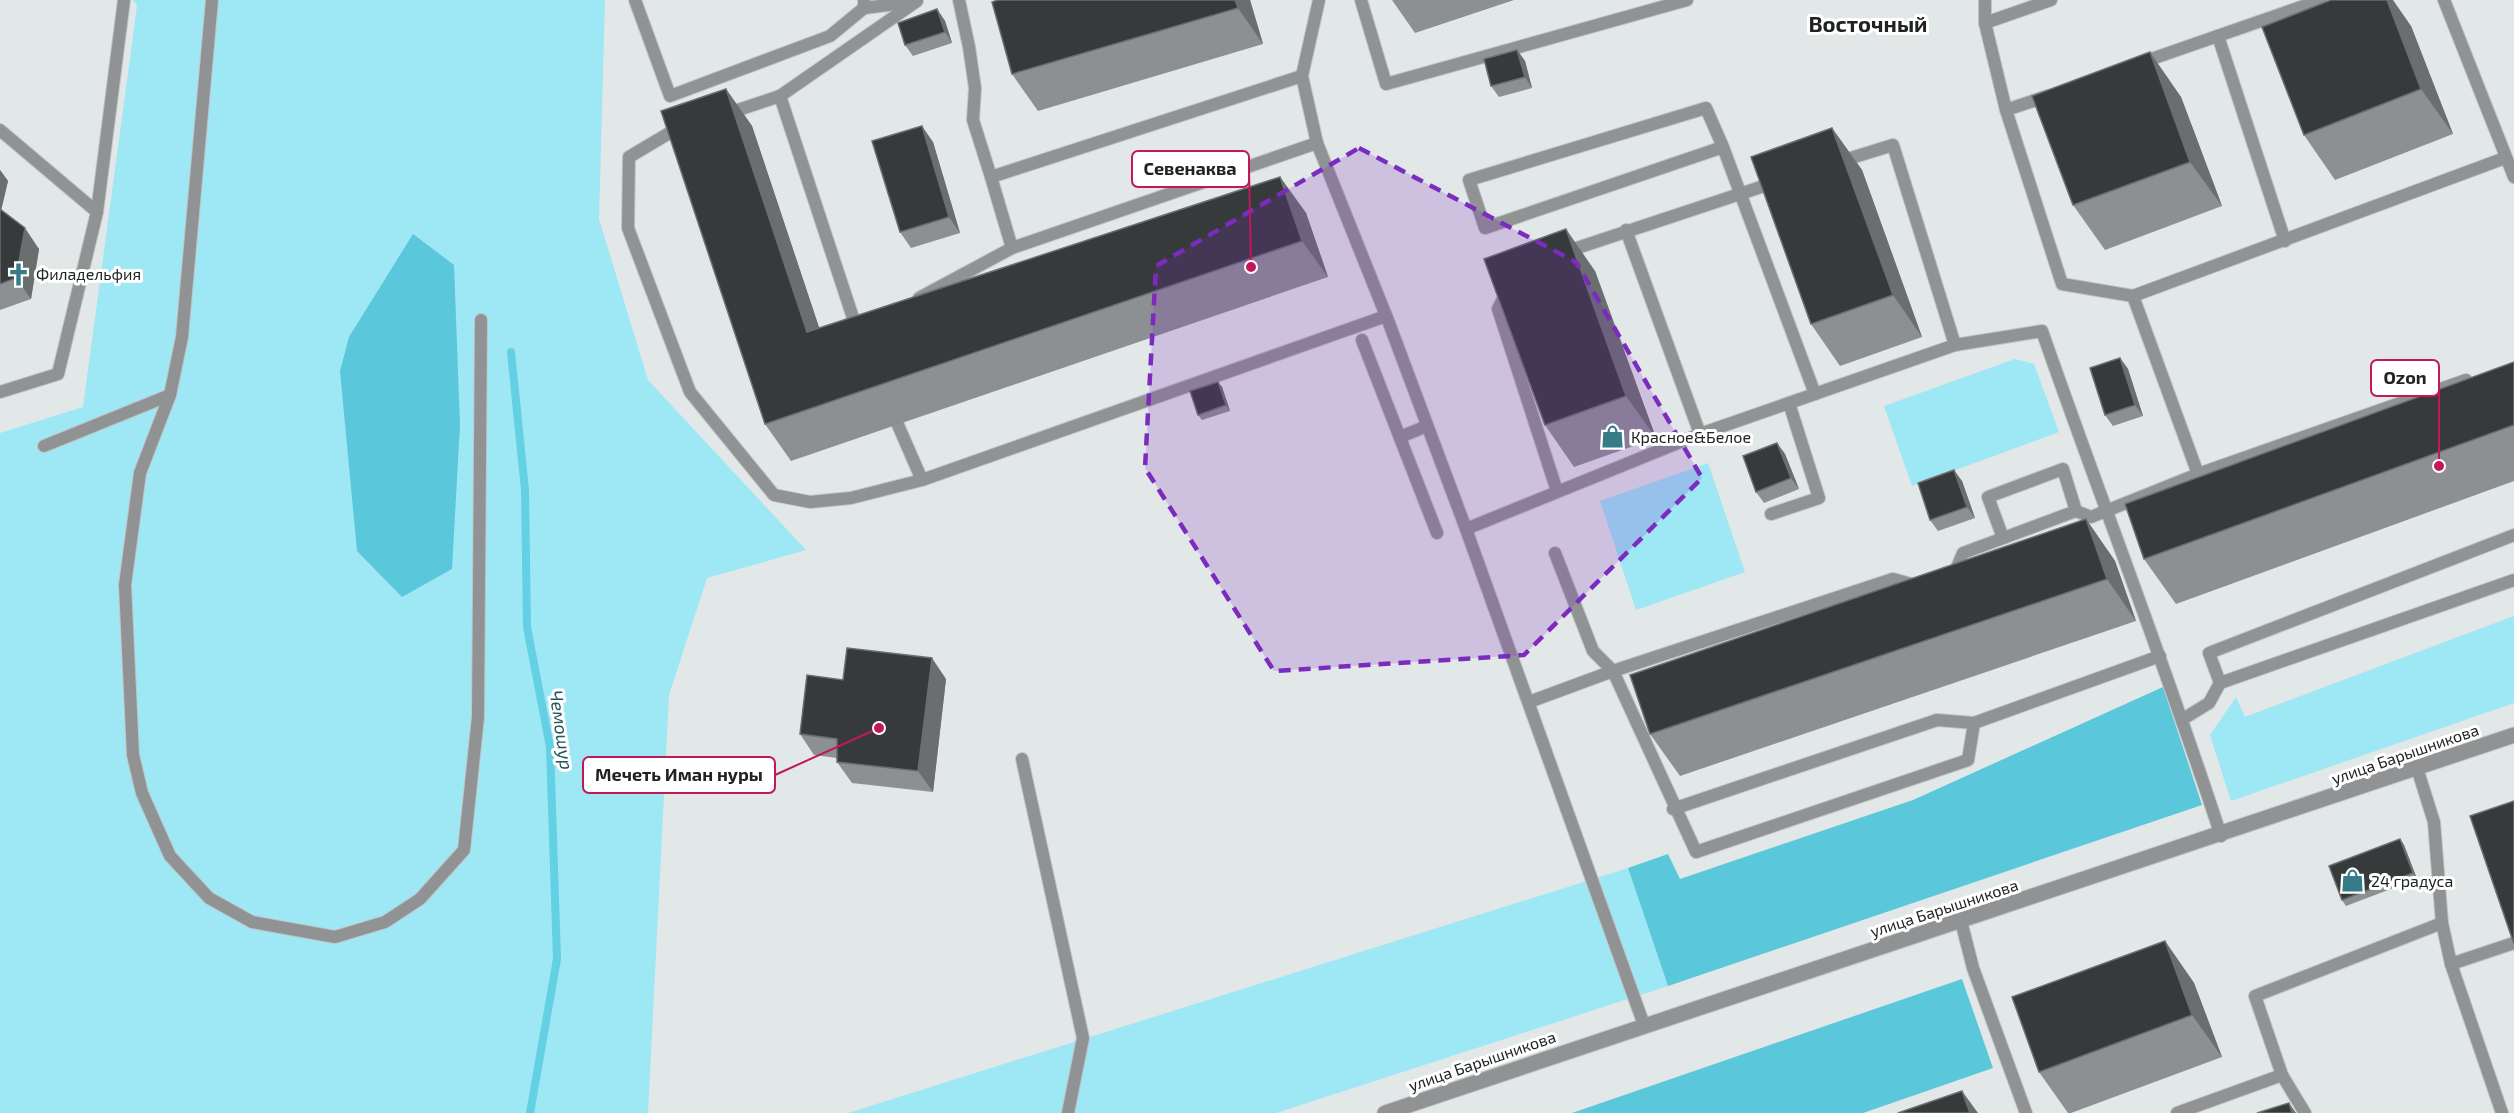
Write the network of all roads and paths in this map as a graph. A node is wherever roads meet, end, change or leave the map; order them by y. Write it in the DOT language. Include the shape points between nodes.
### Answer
graph roads {
  1 [pos="124,0"];
  2 [pos="212,0"];
  3 [pos="635,0"];
  4 [pos="919,0"];
  5 [pos="958,0"];
  6 [pos="1319,0"];
  7 [pos="1361,0"];
  8 [pos="1687,0"];
  9 [pos="1985,0"];
  10 [pos="2051,0"];
  11 [pos="2320,0"];
  12 [pos="2444,0"];
  13 [pos="864,4"];
  14 [pos="1985,23"];
  15 [pos="2218,36"];
  16 [pos="2124,69"];
  17 [pos="1302,76"];
  18 [pos="2059,92"];
  19 [pos="780,96"];
  20 [pos="2006,110"];
  21 [pos="714,118"];
  22 [pos="693,125"];
  23 [pos="0,130"];
  24 [pos="1317,144"];
  25 [pos="1723,147"];
  26 [pos="2505,159"];
  27 [pos="1825,166"];
  28 [pos="991,177"];
  29 [pos="1791,177"];
  30 [pos="2514,177"];
  31 [pos="1741,194"];
  32 [pos="97,212"];
  33 [pos="1626,230"];
  34 [pos="2285,241"];
  35 [pos="1012,248"];
  36 [pos="1551,256"];
  37 [pos="1513,278"];
  38 [pos="2133,296"];
  39 [pos="909,304"];
  40 [pos="1386,316"];
  41 [pos="481,320"];
  42 [pos="1362,340"];
  43 [pos="1955,345"];
  44 [pos="866,348"];
  45 [pos="2480,375"];
  46 [pos="0,392"];
  47 [pos="1815,394"];
  48 [pos="170,395"];
  49 [pos="1789,403"];
  50 [pos="898,425"];
  51 [pos="1427,426"];
  52 [pos="1700,434"];
  53 [pos="1400,437"];
  54 [pos="44,446"];
  55 [pos="2198,474"];
  56 [pos="921,480"];
  57 [pos="1557,491"];
  58 [pos="2076,511"];
  59 [pos="2105,512"];
  60 [pos="1771,514"];
  61 [pos="1466,529"];
  62 [pos="1437,533"];
  63 [pos="2514,535"];
  64 [pos="2003,538"];
  65 [pos="1555,553"];
  66 [pos="2514,580"];
  67 [pos="2160,656"];
  68 [pos="1613,671"];
  69 [pos="2220,684"];
  70 [pos="1529,702"];
  71 [pos="2183,719"];
  72 [pos="1974,723"];
  73 [pos="2514,735"];
  74 [pos="1022,759"];
  75 [pos="2416,768"];
  76 [pos="1673,808"];
  77 [pos="2221,836"];
  78 [pos="1961,921"];
  79 [pos="2442,923"];
  80 [pos="2514,943"];
  81 [pos="2451,964"];
  82 [pos="1644,1025"];
  83 [pos="2282,1075"];
  84 [pos="1068,1113"];
  85 [pos="1385,1113"];
  86 [pos="2026,1113"];
  87 [pos="2177,1113"];
  88 [pos="2305,1113"];
  89 [pos="2502,1113"];
  1 -- 32 [label="lane"];
  2 -- 48 [label="lane" via="182,337"];
  3 -- 13 [label="lane" via="670,96 830,36"];
  4 -- 13 [label="lane"];
  4 -- 19 [label="lane"];
  5 -- 28 [label="lane" via="975,88 973,120"];
  6 -- 17 [label="lane"];
  7 -- 8 [label="lane" via="1386,84"];
  9 -- 14 [label="lane"];
  10 -- 14 [label="lane"];
  11 -- 15 [label="lane"];
  12 -- 26 [label="lane"];
  14 -- 20 [label="lane"];
  15 -- 16 [label="lane"];
  15 -- 34 [label="lane"];
  17 -- 24 [label="lane"];
  17 -- 28 [label="lane"];
  18 -- 20 [label="lane"];
  19 -- 21 [label="lane"];
  19 -- 44 [label="lane" via="863,329"];
  20 -- 38 [label="lane" via="2062,284"];
  22 -- 56 [label="lane" via="671,132 629,158 628,228 690,392 774,495 810,502 851,498"];
  23 -- 32 [label="lane"];
  24 -- 35 [label="lane"];
  24 -- 40 [label="lane"];
  25 -- 25 [label="lane" via="1485,228 1469,180 1707,108"];
  25 -- 31 [label="lane"];
  26 -- 30 [label="lane"];
  26 -- 34 [label="lane"];
  27 -- 43 [label="lane" via="1893,144"];
  28 -- 35 [label="lane"];
  29 -- 31 [label="lane"];
  31 -- 33 [label="lane"];
  31 -- 47 [label="lane"];
  32 -- 46 [label="lane" via="58,374"];
  33 -- 36 [label="lane"];
  33 -- 52 [label="lane"];
  34 -- 38 [label="lane"];
  35 -- 39 [label="lane"];
  37 -- 57 [label="lane" via="1498,309"];
  38 -- 55 [label="lane"];
  40 -- 51 [label="lane"];
  40 -- 56 [label="lane"];
  41 -- 48 [label="lane" via="478,717 464,850 420,899 385,922 335,937 252,922 209,898 170,856 142,793 133,755 125,585 140,474"];
  42 -- 53 [label="lane"];
  43 -- 47 [label="lane"];
  43 -- 59 [label="lane" via="2042,331"];
  45 -- 55 [label="lane"];
  47 -- 49 [label="lane"];
  48 -- 54 [label="lane"];
  49 -- 52 [label="lane"];
  49 -- 60 [label="lane" via="1819,498"];
  50 -- 56 [label="lane"];
  51 -- 53 [label="lane"];
  51 -- 61 [label="lane"];
  52 -- 57 [label="lane"];
  53 -- 62 [label="lane"];
  55 -- 59 [label="lane"];
  57 -- 61 [label="lane"];
  58 -- 59 [label="lane" via="2091,517"];
  58 -- 64 [label="lane"];
  58 -- 64 [label="lane" via="2062,469 1988,496"];
  59 -- 67 [label="lane"];
  61 -- 70 [label="lane"];
  63 -- 69 [label="lane" via="2209,653"];
  64 -- 68 [label="lane" via="1963,553 1955,572 1922,587 1893,579"];
  65 -- 68 [label="lane" via="1593,651"];
  66 -- 69 [label="lane"];
  67 -- 71 [label="lane"];
  67 -- 72 [label="lane"];
  68 -- 70 [label="lane"];
  68 -- 76 [label="lane"];
  69 -- 71 [label="lane" via="2209,703"];
  70 -- 82 [label="lane"];
  71 -- 77 [label="lane"];
  72 -- 76 [label="lane" via="1937,720"];
  72 -- 76 [label="lane" via="1968,760 1696,852"];
  73 -- 75 [label="street, улица Барышникова"];
  74 -- 84 [label="lane" via="1083,1038"];
  75 -- 77 [label="street, улица Барышникова"];
  75 -- 79 [label="lane" via="2434,822"];
  77 -- 78 [label="street, улица Барышникова"];
  78 -- 82 [label="street, улица Барышникова"];
  78 -- 86 [label="lane" via="1973,968"];
  79 -- 81 [label="lane"];
  79 -- 83 [label="lane" via="2255,996"];
  80 -- 81 [label="lane"];
  81 -- 89 [label="lane"];
  82 -- 85 [label="street, улица Барышникова"];
  83 -- 87 [label="lane"];
  83 -- 88 [label="lane"];
}
